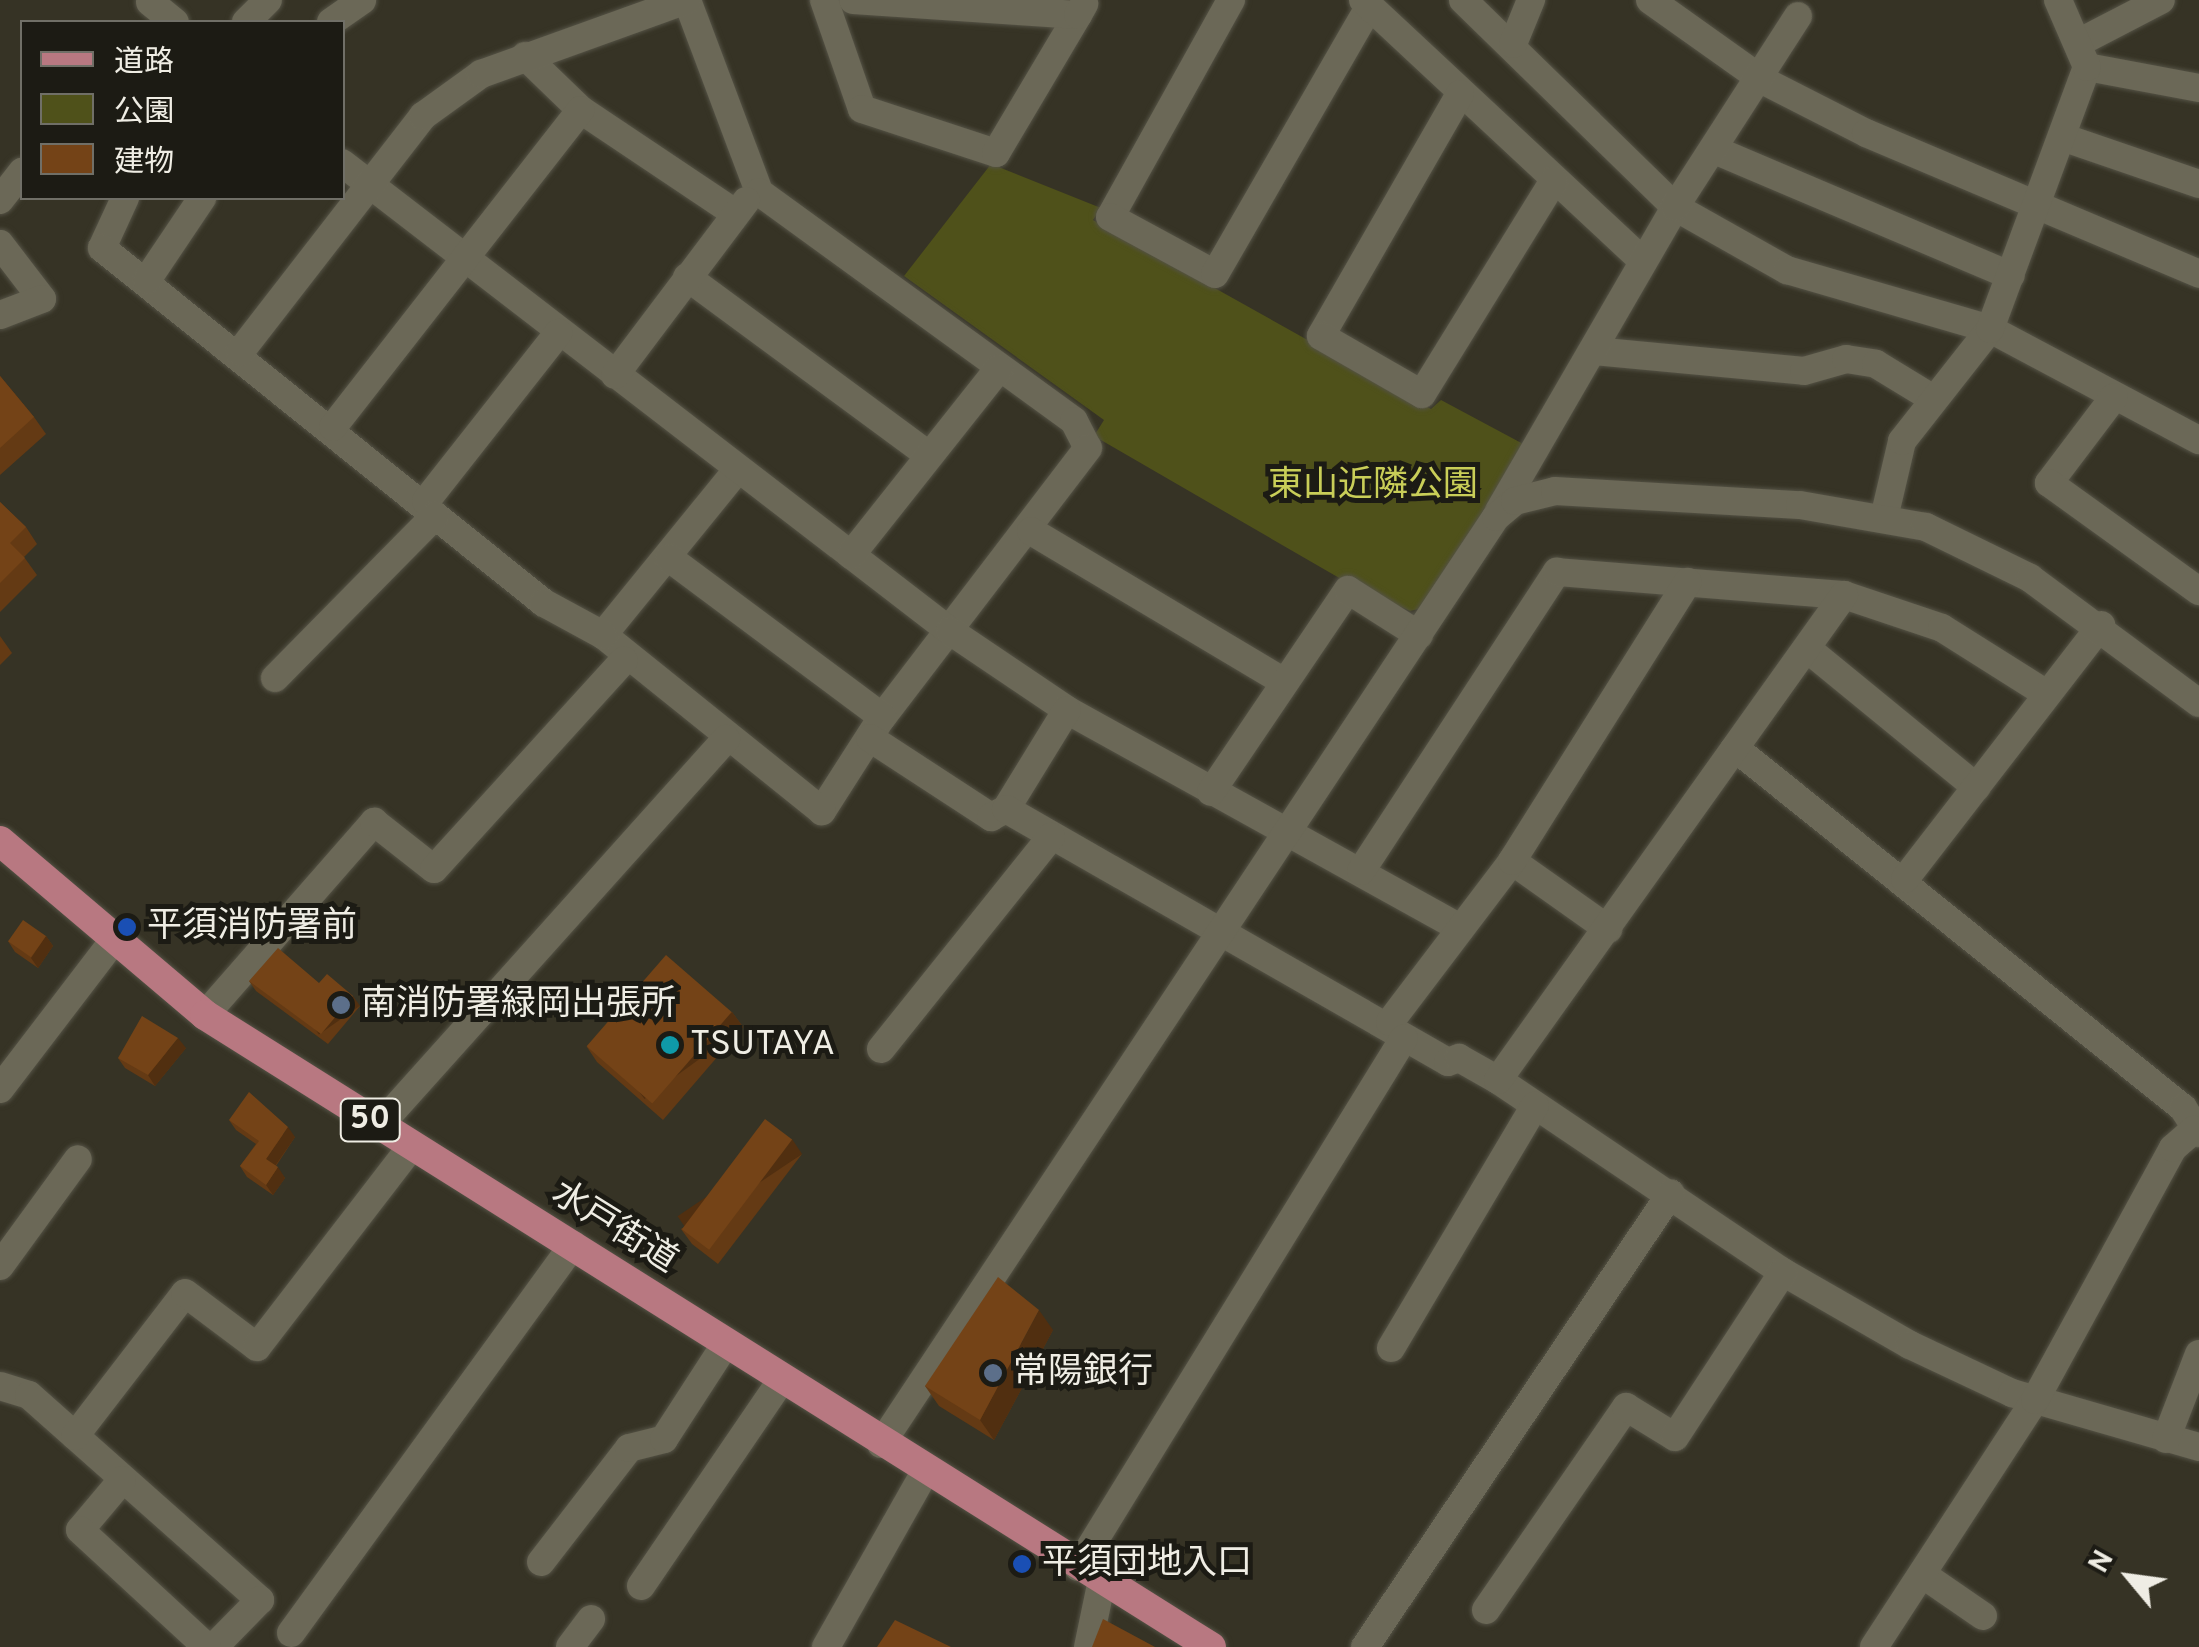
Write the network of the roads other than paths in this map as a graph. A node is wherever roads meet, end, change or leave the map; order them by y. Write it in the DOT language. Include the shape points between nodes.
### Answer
graph roads {
  1 [pos="362,0"];
  2 [pos="687,0"];
  3 [pos="824,0"];
  4 [pos="852,0"];
  5 [pos="1231,0"];
  6 [pos="1463,0"];
  7 [pos="1531,0"];
  8 [pos="1650,0"];
  9 [pos="2058,0"];
  10 [pos="2161,0"];
  11 [pos="1366,3"];
  12 [pos="145,8"];
  13 [pos="1083,8"];
  14 [pos="1798,16"];
  15 [pos="171,20"];
  16 [pos="334,20"];
  17 [pos="1512,44"];
  18 [pos="2084,54"];
  19 [pos="525,56"];
  20 [pos="1764,81"];
  21 [pos="2199,88"];
  22 [pos="1460,94"];
  23 [pos="581,110"];
  24 [pos="2062,137"];
  25 [pos="1717,151"];
  26 [pos="345,165"];
  27 [pos="20,175"];
  28 [pos="1554,180"];
  29 [pos="368,184"];
  30 [pos="2199,184"];
  31 [pos="759,192"];
  32 [pos="0,200"];
  33 [pos="124,200"];
  34 [pos="201,200"];
  35 [pos="1675,207"];
  36 [pos="2037,209"];
  37 [pos="732,210"];
  38 [pos="0,244"];
  39 [pos="463,258"];
  40 [pos="1643,260"];
  41 [pos="2199,274"];
  42 [pos="2011,276"];
  43 [pos="688,277"];
  44 [pos="146,280"];
  45 [pos="0,315"];
  46 [pos="1990,330"];
  47 [pos="558,333"];
  48 [pos="1594,351"];
  49 [pos="240,352"];
  50 [pos="999,368"];
  51 [pos="616,375"];
  52 [pos="1930,397"];
  53 [pos="2114,397"];
  54 [pos="333,427"];
  55 [pos="2199,440"];
  56 [pos="928,455"];
  57 [pos="737,470"];
  58 [pos="431,508"];
  59 [pos="1496,517"];
  60 [pos="1884,518"];
  61 [pos="1031,531"];
  62 [pos="851,556"];
  63 [pos="669,558"];
  64 [pos="1688,582"];
  65 [pos="2199,590"];
  66 [pos="1844,595"];
  67 [pos="2101,625"];
  68 [pos="950,631"];
  69 [pos="602,634"];
  70 [pos="1420,635"];
  71 [pos="1810,650"];
  72 [pos="624,660"];
  73 [pos="275,678"];
  74 [pos="1283,681"];
  75 [pos="2047,694"];
  76 [pos="2199,703"];
  77 [pos="1068,710"];
  78 [pos="876,728"];
  79 [pos="726,739"];
  80 [pos="1735,748"];
  81 [pos="1976,787"];
  82 [pos="1210,792"];
  83 [pos="1006,809"];
  84 [pos="1289,834"];
  85 [pos="1051,838"];
  86 [pos="0,841"];
  87 [pos="1512,861"];
  88 [pos="1361,871"];
  89 [pos="1904,879"];
  90 [pos="1462,928"];
  91 [pos="1608,928"];
  92 [pos="1222,930"];
  93 [pos="113,941"];
  94 [pos="205,1014"];
  95 [pos="1397,1030"];
  96 [pos="881,1049"];
  97 [pos="1498,1080"];
  98 [pos="0,1089"];
  99 [pos="1535,1105"];
  100 [pos="378,1126"];
  101 [pos="2196,1131"];
  102 [pos="412,1146"];
  103 [pos="78,1159"];
  104 [pos="1671,1193"];
  105 [pos="573,1245"];
  106 [pos="0,1266"];
  107 [pos="1783,1272"];
  108 [pos="726,1344"];
  109 [pos="1391,1348"];
  110 [pos="2199,1354"];
  111 [pos="782,1379"];
  112 [pos="0,1386"];
  113 [pos="2035,1400"];
  114 [pos="75,1436"];
  115 [pos="2166,1439"];
  116 [pos="882,1444"];
  117 [pos="2199,1447"];
  118 [pos="925,1472"];
  119 [pos="122,1480"];
  120 [pos="542,1562"];
  121 [pos="1090,1573"];
  122 [pos="1922,1574"];
  123 [pos="641,1586"];
  124 [pos="1486,1610"];
  125 [pos="1984,1616"];
  126 [pos="591,1618"];
  127 [pos="291,1633"];
  128 [pos="211,1647"];
  129 [pos="570,1647"];
  130 [pos="826,1647"];
  131 [pos="1088,1647"];
  132 [pos="1211,1647"];
  133 [pos="1366,1647"];
  134 [pos="1874,1647"];
  1 -- 16 [label="street"];
  2 -- 19 [label="street"];
  2 -- 31 [label="street"];
  3 -- 13 [label="street" via="862,109 996,153"];
  4 -- 13 [label="street"];
  5 -- 11 [label="street" via="1110,216 1214,274"];
  6 -- 17 [label="street"];
  7 -- 17 [label="street"];
  8 -- 20 [label="street"];
  9 -- 18 [label="street"];
  10 -- 18 [label="street"];
  11 -- 22 [label="street"];
  12 -- 15 [label="street"];
  14 -- 20 [label="street"];
  17 -- 35 [label="street"];
  18 -- 21 [label="street"];
  18 -- 24 [label="street"];
  19 -- 23 [label="street"];
  19 -- 29 [label="street" via="481,74 424,116"];
  20 -- 25 [label="street"];
  20 -- 36 [label="street"];
  22 -- 28 [label="street"];
  22 -- 28 [label="street" via="1321,336 1422,394"];
  23 -- 37 [label="street"];
  23 -- 39 [label="street"];
  24 -- 30 [label="street"];
  24 -- 36 [label="street"];
  25 -- 35 [label="street"];
  25 -- 42 [label="street"];
  26 -- 29 [label="street"];
  27 -- 32 [label="street"];
  28 -- 40 [label="street"];
  29 -- 39 [label="street"];
  29 -- 49 [label="street"];
  31 -- 37 [label="street"];
  31 -- 50 [label="street"];
  33 -- 44 [label="street" via="102,248"];
  34 -- 44 [label="street"];
  35 -- 40 [label="street"];
  35 -- 46 [label="street" via="1786,270"];
  36 -- 41 [label="street"];
  36 -- 42 [label="street"];
  37 -- 43 [label="street"];
  38 -- 45 [label="street" via="42,299"];
  39 -- 47 [label="street"];
  39 -- 54 [label="street"];
  40 -- 48 [label="street"];
  42 -- 46 [label="street"];
  43 -- 51 [label="street"];
  43 -- 56 [label="street"];
  44 -- 49 [label="street"];
  46 -- 52 [label="street"];
  46 -- 53 [label="street"];
  47 -- 51 [label="street"];
  47 -- 58 [label="street"];
  48 -- 52 [label="street" via="1804,372 1846,359 1876,364"];
  48 -- 59 [label="street"];
  49 -- 54 [label="street"];
  50 -- 56 [label="street"];
  50 -- 61 [label="street" via="1074,421 1088,448"];
  51 -- 57 [label="street"];
  52 -- 60 [label="street" via="1902,442"];
  53 -- 55 [label="street"];
  53 -- 65 [label="street" via="2049,483"];
  54 -- 58 [label="street"];
  56 -- 62 [label="street"];
  57 -- 62 [label="street"];
  57 -- 63 [label="street"];
  58 -- 69 [label="street" via="544,603"];
  58 -- 73 [label="street"];
  59 -- 60 [label="street" via="1555,491"];
  59 -- 70 [label="street"];
  60 -- 67 [label="street" via="1976,546"];
  61 -- 68 [label="street"];
  61 -- 74 [label="street"];
  62 -- 68 [label="street"];
  63 -- 69 [label="street"];
  63 -- 78 [label="street"];
  64 -- 66 [label="street"];
  64 -- 87 [label="street"];
  64 -- 88 [label="street" via="1557,572"];
  66 -- 71 [label="street"];
  66 -- 75 [label="street" via="1942,628"];
  67 -- 75 [label="street"];
  67 -- 76 [label="street"];
  68 -- 77 [label="street"];
  68 -- 78 [label="street"];
  69 -- 72 [label="street"];
  70 -- 74 [label="street" via="1348,590"];
  70 -- 84 [label="street"];
  71 -- 80 [label="street"];
  71 -- 81 [label="street"];
  72 -- 79 [label="street"];
  72 -- 94 [label="street" via="434,870 374,822"];
  74 -- 82 [label="street"];
  75 -- 81 [label="street"];
  77 -- 82 [label="street"];
  77 -- 83 [label="street"];
  78 -- 79 [label="street" via="822,812"];
  78 -- 83 [label="street" via="991,817"];
  79 -- 100 [label="street"];
  80 -- 89 [label="street"];
  80 -- 91 [label="street"];
  81 -- 89 [label="street"];
  82 -- 84 [label="street"];
  83 -- 85 [label="street"];
  84 -- 88 [label="street"];
  84 -- 92 [label="street"];
  85 -- 92 [label="street"];
  85 -- 96 [label="street"];
  86 -- 93 [label="main road, 水戸街道 / 50"];
  87 -- 90 [label="street"];
  87 -- 91 [label="street"];
  88 -- 90 [label="street"];
  89 -- 101 [label="street" via="1945,925 2182,1108"];
  90 -- 95 [label="street"];
  91 -- 97 [label="street"];
  92 -- 95 [label="street"];
  92 -- 116 [label="street"];
  93 -- 94 [label="main road, 水戸街道 / 50"];
  93 -- 98 [label="street"];
  94 -- 100 [label="main road, 水戸街道 / 50"];
  95 -- 97 [label="street"];
  95 -- 121 [label="street"];
  97 -- 99 [label="street"];
  99 -- 104 [label="street"];
  99 -- 109 [label="street"];
  100 -- 102 [label="main road, 水戸街道 / 50"];
  101 -- 113 [label="street" via="2173,1148"];
  102 -- 105 [label="main road, 水戸街道 / 50"];
  102 -- 114 [label="street" via="257,1347 184,1292"];
  103 -- 106 [label="street"];
  104 -- 107 [label="street"];
  104 -- 133 [label="street"];
  105 -- 108 [label="main road, 水戸街道 / 50"];
  105 -- 127 [label="street"];
  107 -- 113 [label="street"];
  107 -- 124 [label="street" via="1675,1437 1626,1407"];
  108 -- 111 [label="main road, 水戸街道 / 50"];
  108 -- 120 [label="street" via="664,1438 629,1448"];
  110 -- 115 [label="street"];
  111 -- 116 [label="main road, 水戸街道 / 50"];
  111 -- 123 [label="street"];
  112 -- 114 [label="street" via="29,1394"];
  113 -- 115 [label="street"];
  113 -- 122 [label="street"];
  114 -- 119 [label="street"];
  115 -- 117 [label="street"];
  116 -- 118 [label="main road, 水戸街道 / 50"];
  118 -- 121 [label="main road, 水戸街道 / 50"];
  118 -- 130 [label="street"];
  119 -- 128 [label="street" via="80,1530"];
  119 -- 128 [label="street" via="260,1600"];
  121 -- 131 [label="street"];
  121 -- 132 [label="main road, 水戸街道 / 50"];
  122 -- 125 [label="street"];
  122 -- 134 [label="street"];
  126 -- 129 [label="street"];
}
